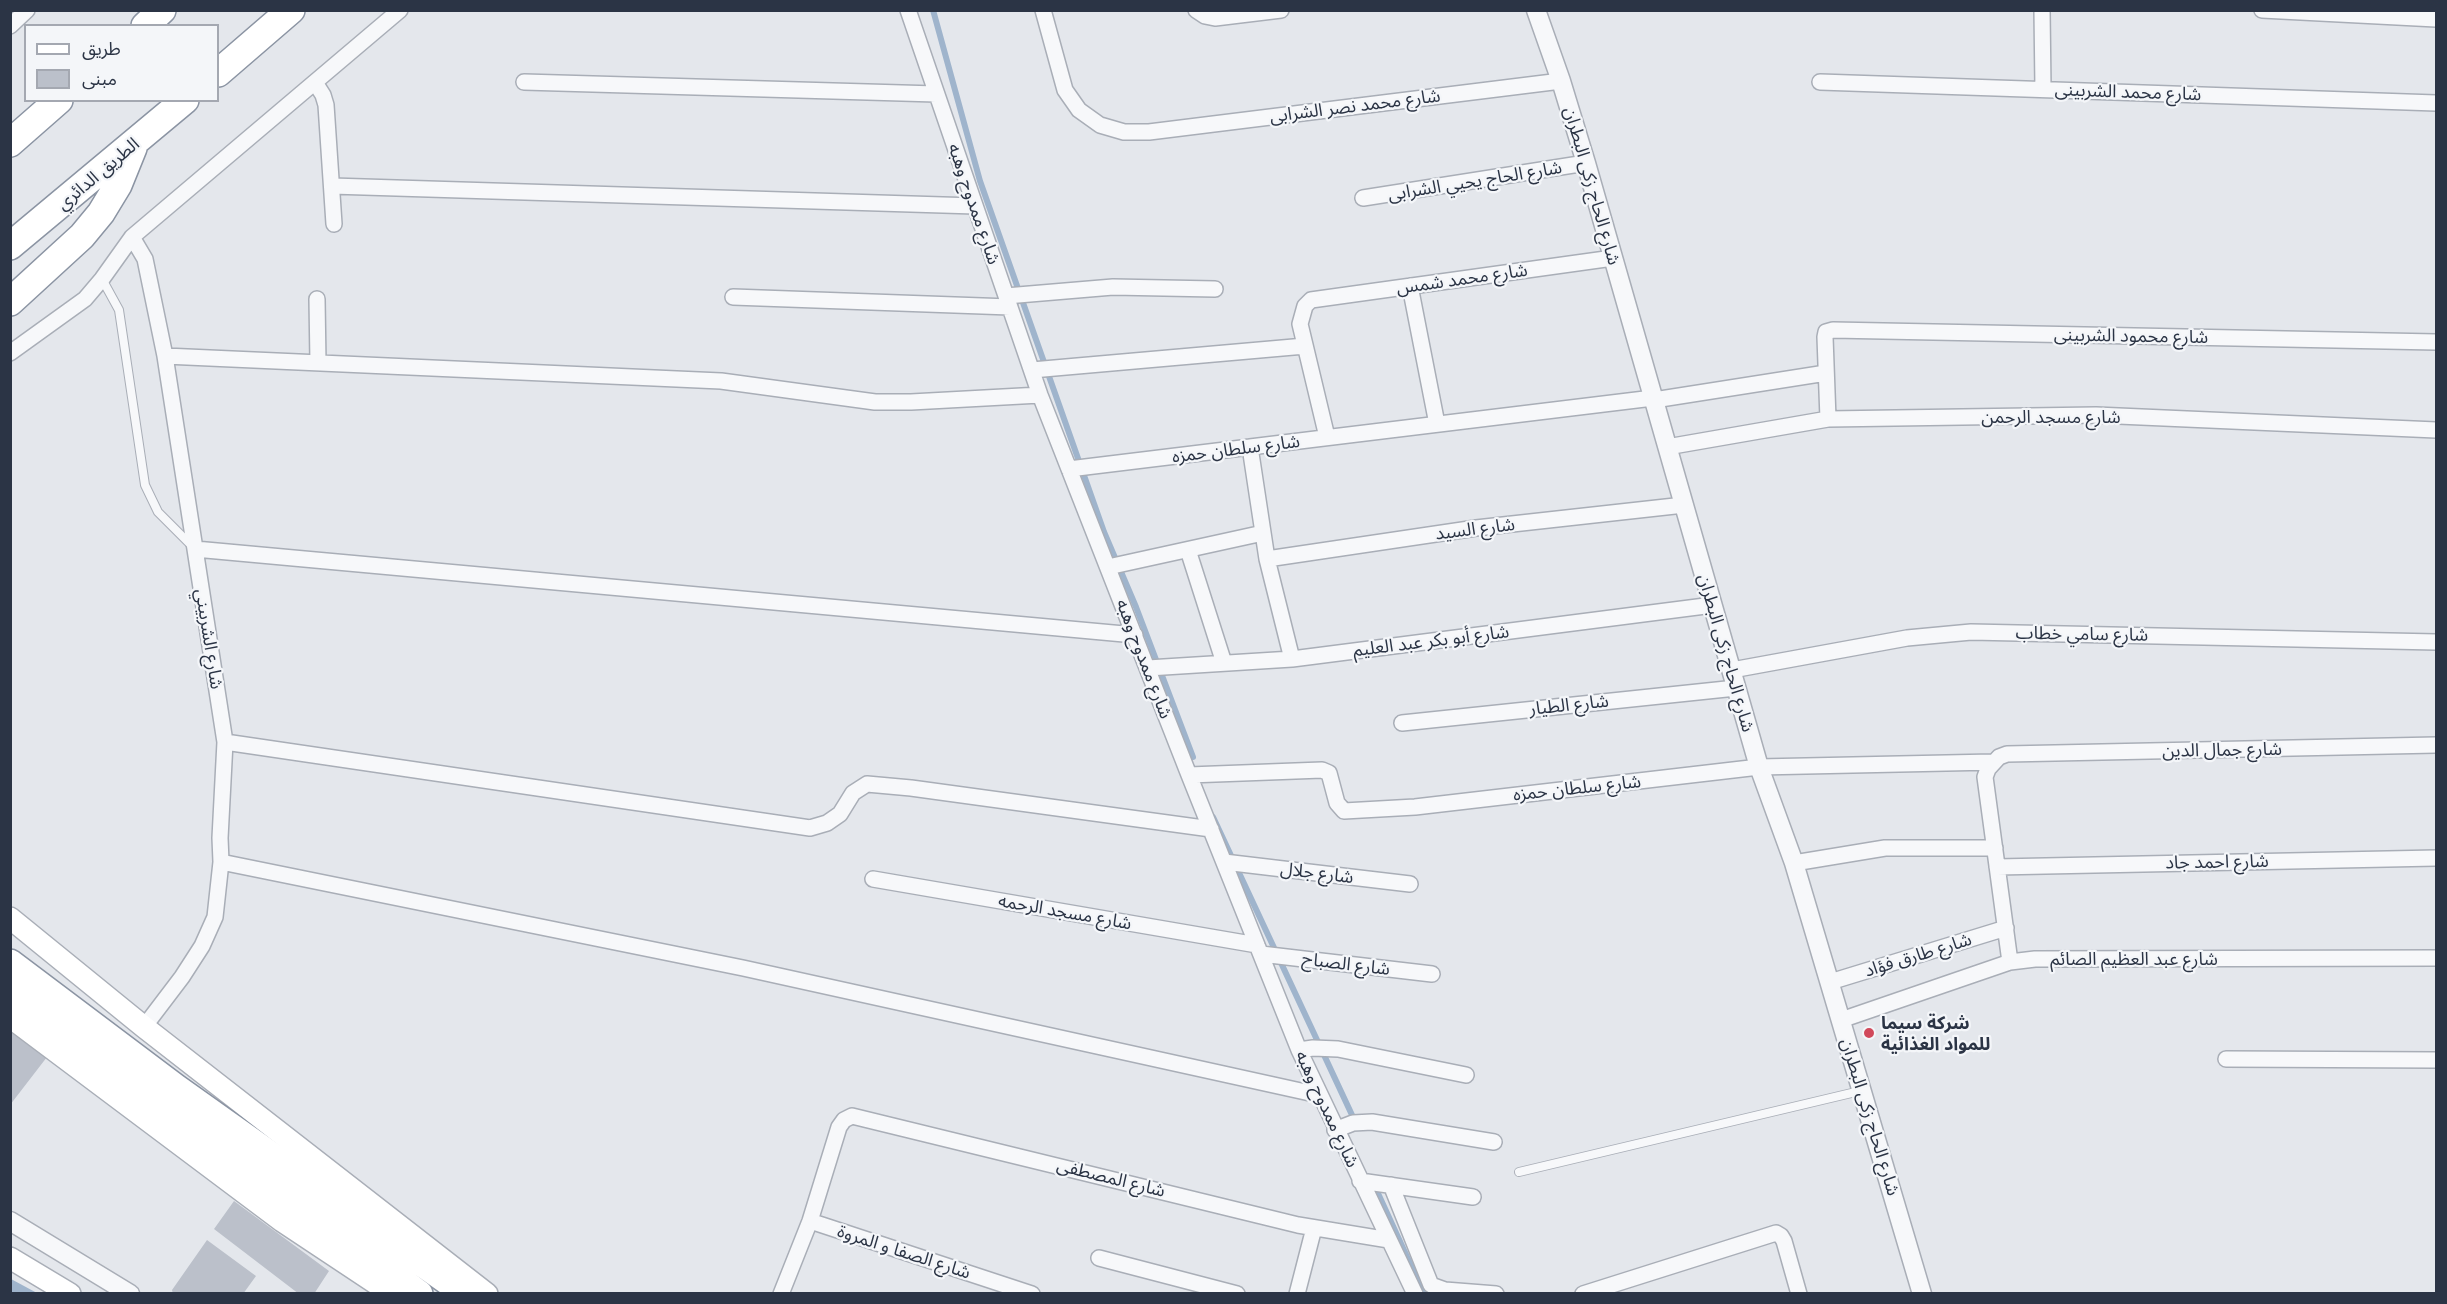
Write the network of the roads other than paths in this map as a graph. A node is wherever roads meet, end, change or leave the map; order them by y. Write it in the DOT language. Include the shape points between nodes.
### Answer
graph roads {
  1 [pos="162,10"];
  2 [pos="291,10"];
  3 [pos="400,10"];
  4 [pos="908,10"];
  5 [pos="1043,10"];
  6 [pos="1196,10"];
  7 [pos="1281,10"];
  8 [pos="1536,10"];
  9 [pos="2042,10"];
  10 [pos="2262,10"];
  11 [pos="23,12"];
  12 [pos="2436,19"];
  13 [pos="147,24"];
  14 [pos="10,26"];
  15 [pos="219,72"];
  16 [pos="524,81"];
  17 [pos="1561,81"];
  18 [pos="1820,82"];
  19 [pos="316,84"];
  20 [pos="2043,89"];
  21 [pos="936,94"];
  22 [pos="58,102"];
  23 [pos="183,102"];
  24 [pos="2436,103"];
  25 [pos="135,142"];
  26 [pos="10,143"];
  27 [pos="1586,163"];
  28 [pos="332,186"];
  29 [pos="1363,198"];
  30 [pos="975,206"];
  31 [pos="334,224"];
  32 [pos="132,237"];
  33 [pos="10,246"];
  34 [pos="1613,258"];
  35 [pos="102,279"];
  36 [pos="1410,286"];
  37 [pos="1215,290"];
  38 [pos="733,297"];
  39 [pos="317,299"];
  40 [pos="1010,299"];
  41 [pos="10,302"];
  42 [pos="2436,342"];
  43 [pos="1305,346"];
  44 [pos="10,353"];
  45 [pos="165,356"];
  46 [pos="318,363"];
  47 [pos="1036,370"];
  48 [pos="1826,373"];
  49 [pos="1040,394"];
  50 [pos="1654,399"];
  51 [pos="1828,419"];
  52 [pos="1437,424"];
  53 [pos="2436,430"];
  54 [pos="1327,437"];
  55 [pos="1250,447"];
  56 [pos="1667,447"];
  57 [pos="1078,468"];
  58 [pos="1684,505"];
  59 [pos="1263,533"];
  60 [pos="195,549"];
  61 [pos="1188,550"];
  62 [pos="1267,559"];
  63 [pos="1115,566"];
  64 [pos="1713,605"];
  65 [pos="1135,635"];
  66 [pos="2436,642"];
  67 [pos="1292,659"];
  68 [pos="1224,663"];
  69 [pos="1155,668"];
  70 [pos="1734,679"];
  71 [pos="1402,723"];
  72 [pos="225,742"];
  73 [pos="2436,745"];
  74 [pos="1992,762"];
  75 [pos="1759,767"];
  76 [pos="1190,775"];
  77 [pos="1211,829"];
  78 [pos="1995,848"];
  79 [pos="2436,858"];
  80 [pos="221,862"];
  81 [pos="1227,863"];
  82 [pos="1794,863"];
  83 [pos="1998,867"];
  84 [pos="873,879"];
  85 [pos="1410,884"];
  86 [pos="10,918"];
  87 [pos="2006,928"];
  88 [pos="1263,952"];
  89 [pos="2436,958"];
  90 [pos="2010,962"];
  91 [pos="10,963"];
  92 [pos="1432,974"];
  93 [pos="1830,982"];
  94 [pos="10,991"];
  95 [pos="10,1017"];
  96 [pos="1841,1020"];
  97 [pos="144,1027"];
  98 [pos="1306,1049"];
  99 [pos="2226,1059"];
  100 [pos="2436,1060"];
  101 [pos="1467,1076"];
  102 [pos="1862,1090"];
  103 [pos="1319,1095"];
  104 [pos="1335,1130"];
  105 [pos="1494,1142"];
  106 [pos="1519,1172"];
  107 [pos="1360,1181"];
  108 [pos="1391,1185"];
  109 [pos="1473,1197"];
  110 [pos="10,1221"];
  111 [pos="810,1221"];
  112 [pos="1314,1228"];
  113 [pos="1389,1240"];
  114 [pos="10,1258"];
  115 [pos="1099,1258"];
  116 [pos="70,1293"];
  117 [pos="130,1293"];
  118 [pos="392,1293"];
  119 [pos="419,1293"];
  120 [pos="466,1293"];
  121 [pos="487,1293"];
  122 [pos="781,1293"];
  123 [pos="1030,1293"];
  124 [pos="1237,1293"];
  125 [pos="1297,1293"];
  126 [pos="1415,1293"];
  127 [pos="1496,1293"];
  128 [pos="1583,1293"];
  129 [pos="1799,1293"];
  130 [pos="1922,1293"];
  1 -- 13 [label="highway"];
  2 -- 15 [label="highway"];
  3 -- 19 [label="street"];
  4 -- 21 [label="street, شارع ممدوح وهبه"];
  5 -- 17 [label="street, شارع محمد نصر الشرابى" via="1065,90 1080,110 1100,125 1124,132"];
  6 -- 7 [label="street" via="1215,18"];
  8 -- 17 [label="street, شارع الحاج زكى البطران"];
  9 -- 20 [label="street"];
  10 -- 12 [label="street"];
  11 -- 14 [label="street"];
  16 -- 21 [label="street"];
  17 -- 27 [label="street, شارع الحاج زكى البطران"];
  18 -- 20 [label="street, شارع محمد الشربينى"];
  19 -- 28 [label="street" via="326,105"];
  19 -- 32 [label="street"];
  20 -- 24 [label="street, شارع محمد الشربينى"];
  21 -- 30 [label="street, شارع ممدوح وهبه"];
  22 -- 26 [label="highway"];
  23 -- 25 [label="highway, الطريق الدائري"];
  25 -- 33 [label="highway, الطريق الدائري"];
  25 -- 41 [label="highway" via="118,185 101,213 82,236"];
  27 -- 29 [label="street, شارع الحاج يحيي الشرابى"];
  27 -- 34 [label="street, شارع الحاج زكى البطران"];
  28 -- 30 [label="street"];
  28 -- 31 [label="street"];
  30 -- 40 [label="street, شارع ممدوح وهبه"];
  32 -- 35 [label="street"];
  32 -- 45 [label="street, شارع الشربيني" via="145,259"];
  34 -- 36 [label="street, شارع محمد شمس"];
  34 -- 50 [label="street, شارع الحاج زكى البطران"];
  35 -- 44 [label="street" via="85,298"];
  35 -- 60 [label="lane" via="119,310 145,485 158,512"];
  36 -- 43 [label="street, شارع محمد شمس" via="1311,300 1301,314"];
  36 -- 52 [label="street"];
  37 -- 40 [label="street" via="1113,287 1032,293"];
  38 -- 40 [label="street"];
  39 -- 46 [label="street"];
  40 -- 47 [label="street, شارع ممدوح وهبه"];
  42 -- 48 [label="street, شارع محمود الشربينى" via="1833,330 1826,332 1825,337"];
  43 -- 47 [label="street"];
  43 -- 54 [label="street"];
  45 -- 46 [label="street"];
  45 -- 60 [label="street, شارع الشربيني"];
  46 -- 49 [label="street" via="721,381 875,402"];
  47 -- 49 [label="street, شارع ممدوح وهبه"];
  48 -- 50 [label="street, شارع سلطان حمزه"];
  48 -- 51 [label="street"];
  49 -- 57 [label="street, شارع ممدوح وهبه"];
  50 -- 52 [label="street, شارع سلطان حمزه"];
  50 -- 56 [label="street, شارع الحاج زكى البطران"];
  51 -- 53 [label="street, شارع مسجد الرحمن" via="2096,415"];
  51 -- 56 [label="street, شارع مسجد الرحمن"];
  52 -- 54 [label="street, شارع سلطان حمزه"];
  54 -- 55 [label="street, شارع سلطان حمزه"];
  55 -- 57 [label="street, شارع سلطان حمزه"];
  55 -- 59 [label="street"];
  56 -- 58 [label="street, شارع الحاج زكى البطران"];
  57 -- 63 [label="street, شارع ممدوح وهبه"];
  58 -- 62 [label="street, شارع السيد" via="1476,528"];
  58 -- 64 [label="street, شارع الحاج زكى البطران"];
  59 -- 61 [label="street"];
  59 -- 62 [label="street"];
  60 -- 65 [label="street"];
  60 -- 72 [label="street, شارع الشربيني"];
  61 -- 63 [label="street"];
  61 -- 68 [label="street"];
  62 -- 67 [label="street"];
  63 -- 65 [label="street, شارع ممدوح وهبه"];
  64 -- 67 [label="street, شارع أبو بكر عبد العليم"];
  64 -- 70 [label="street, شارع الحاج زكى البطران"];
  65 -- 69 [label="street, شارع ممدوح وهبه"];
  66 -- 70 [label="street, شارع سامي خطاب" via="1971,632 1907,638"];
  67 -- 68 [label="street, شارع أبو بكر عبد العليم"];
  68 -- 69 [label="street, شارع أبو بكر عبد العليم"];
  69 -- 76 [label="street, شارع ممدوح وهبه"];
  70 -- 71 [label="street, شارع الطيار"];
  70 -- 75 [label="street, شارع الحاج زكى البطران"];
  72 -- 77 [label="street" via="810,828 840,814 853,793 867,784"];
  72 -- 80 [label="street, شارع الشربيني"];
  73 -- 74 [label="street, شارع جمال الدين" via="2007,754"];
  74 -- 75 [label="street, شارع سلطان حمزه"];
  74 -- 78 [label="street" via="1985,777"];
  75 -- 76 [label="street, شارع سلطان حمزه" via="1350,811 1339,808 1331,777 1322,770"];
  75 -- 82 [label="street, شارع الحاج زكى البطران"];
  76 -- 77 [label="street, شارع ممدوح وهبه"];
  77 -- 81 [label="street, شارع ممدوح وهبه"];
  78 -- 82 [label="street" via="1885,848"];
  78 -- 83 [label="street"];
  79 -- 83 [label="street, شارع احمد جاد"];
  80 -- 97 [label="street, شارع الشربيني" via="215,917 202,946"];
  80 -- 103 [label="street" via="743,968"];
  81 -- 85 [label="street, شارع جلال"];
  81 -- 88 [label="street, شارع ممدوح وهبه"];
  82 -- 93 [label="street, شارع الحاج زكى البطران"];
  83 -- 87 [label="street"];
  84 -- 88 [label="street, شارع مسجد الرحمه"];
  86 -- 97 [label="main road"];
  87 -- 90 [label="street"];
  87 -- 93 [label="street, شارع طارق فؤاد"];
  88 -- 92 [label="street, شارع الصباح"];
  88 -- 98 [label="street, شارع ممدوح وهبه"];
  89 -- 90 [label="street, شارع عبد العظيم الصائم"];
  90 -- 96 [label="street, شارع عبد العظيم الصائم"];
  91 -- 120 [label="highway" via="176,1088"];
  93 -- 96 [label="street, شارع الحاج زكى البطران"];
  94 -- 119 [label="highway"];
  95 -- 118 [label="main road" via="282,1221"];
  96 -- 102 [label="street, شارع الحاج زكى البطران"];
  97 -- 121 [label="main road"];
  98 -- 101 [label="street" via="1338,1049"];
  98 -- 103 [label="street, شارع ممدوح وهبه"];
  99 -- 100 [label="street"];
  102 -- 106 [label="lane"];
  102 -- 130 [label="street, شارع الحاج زكى البطران"];
  103 -- 104 [label="street, شارع ممدوح وهبه"];
  104 -- 105 [label="street" via="1372,1122"];
  104 -- 107 [label="street, شارع ممدوح وهبه"];
  107 -- 108 [label="street"];
  107 -- 113 [label="street, شارع ممدوح وهبه"];
  108 -- 109 [label="street"];
  108 -- 127 [label="street" via="1431,1285 1440,1290"];
  110 -- 117 [label="street"];
  111 -- 112 [label="street, شارع المصطفى" via="839,1127 852,1116"];
  111 -- 122 [label="street"];
  111 -- 123 [label="street, شارع الصفا و المروة"];
  112 -- 113 [label="street, شارع المصطفى"];
  112 -- 125 [label="street"];
  113 -- 126 [label="street, شارع ممدوح وهبه"];
  114 -- 116 [label="main road"];
  115 -- 124 [label="street"];
  128 -- 129 [label="street" via="1776,1233 1784,1241"];
}
